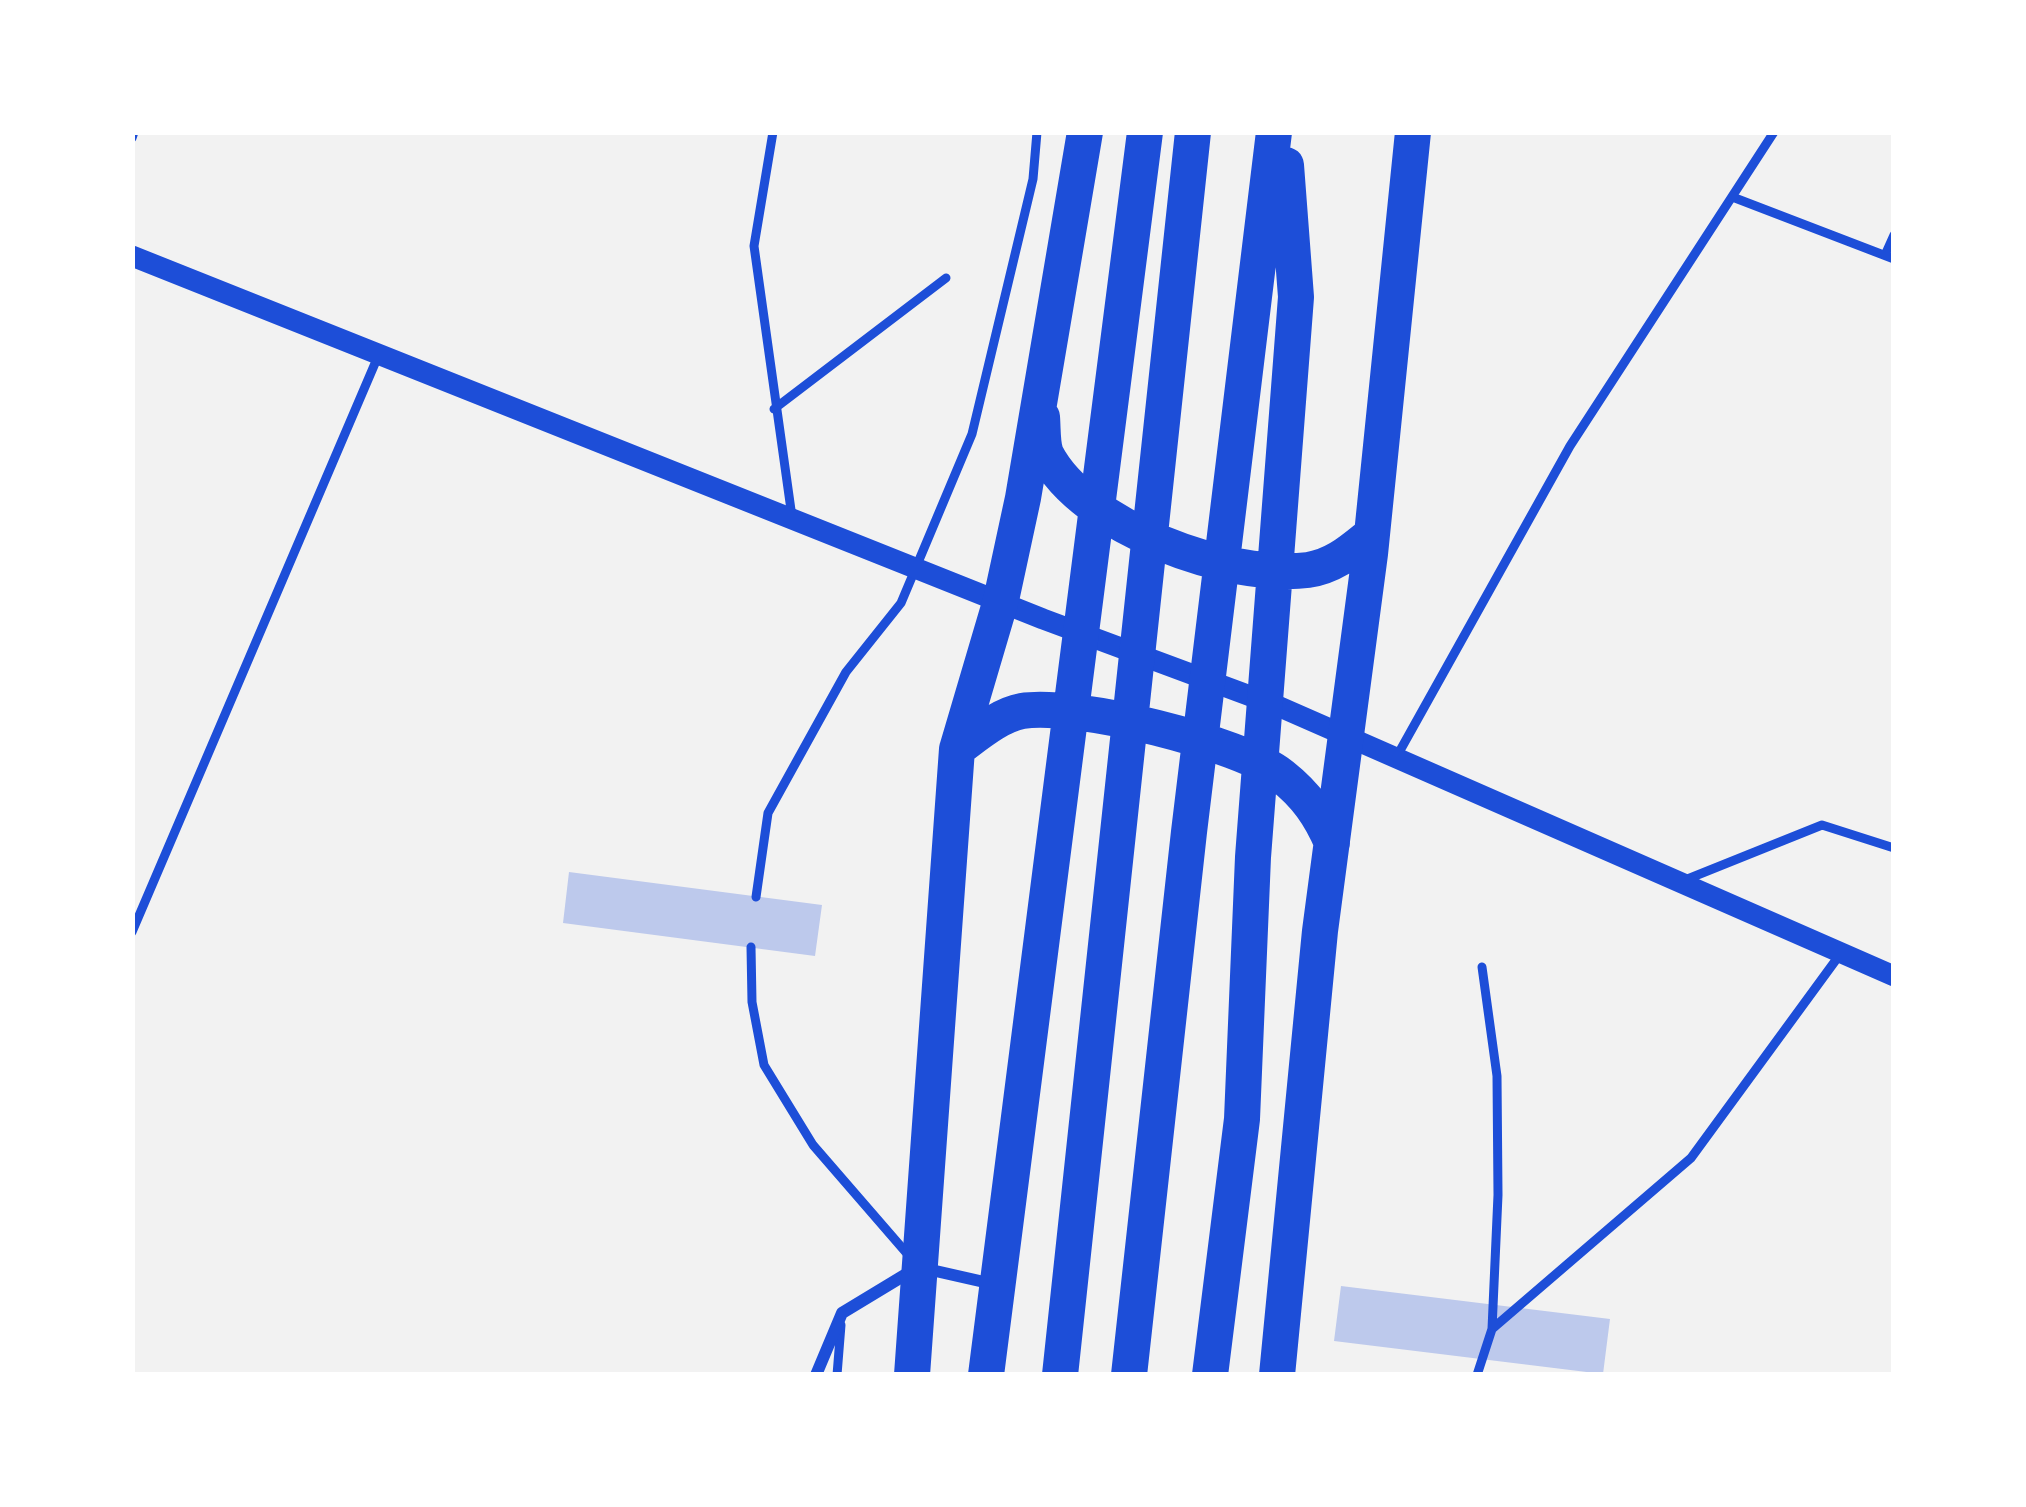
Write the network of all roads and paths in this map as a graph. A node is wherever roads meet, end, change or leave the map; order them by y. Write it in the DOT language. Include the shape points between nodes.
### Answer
graph roads {
  1 [pos="773,132"];
  2 [pos="1036,132"];
  3 [pos="1085,132"];
  4 [pos="1144,132"];
  5 [pos="1193,132"];
  6 [pos="1274,132"];
  7 [pos="1284,132"];
  8 [pos="1413,132"];
  9 [pos="1774,132"];
  10 [pos="1735,198"];
  11 [pos="1894,235"];
  12 [pos="132,256"];
  13 [pos="1889,257"];
  14 [pos="946,278"];
  15 [pos="379,353"];
  16 [pos="1040,396"];
  17 [pos="773,409"];
  18 [pos="792,517"];
  19 [pos="1372,534"];
  20 [pos="1001,600"];
  21 [pos="1346,734"];
  22 [pos="957,749"];
  23 [pos="1397,756"];
  24 [pos="1332,843"];
  25 [pos="1894,848"];
  26 [pos="1680,882"];
  27 [pos="756,896"];
  28 [pos="132,932"];
  29 [pos="751,947"];
  30 [pos="1841,953"];
  31 [pos="1482,967"];
  32 [pos="1894,976"];
  33 [pos="918,1267"];
  34 [pos="995,1284"];
  35 [pos="842,1313"];
  36 [pos="1492,1330"];
  37 [pos="816,1375"];
  38 [pos="837,1375"];
  39 [pos="912,1375"];
  40 [pos="986,1375"];
  41 [pos="1060,1375"];
  42 [pos="1129,1375"];
  43 [pos="1210,1375"];
  44 [pos="1277,1375"];
  45 [pos="1477,1375"];
  1 -- 17 [label="lane" via="754,246"];
  2 -- 27 [label="lane" via="1033,178 972,434 901,603 846,672 768,813"];
  3 -- 16 [label="highway"];
  4 -- 34 [label="highway"];
  5 -- 41 [label="highway"];
  6 -- 42 [label="highway"];
  7 -- 43 [label="highway" via="1296,297 1252,857 1242,1119"];
  8 -- 19 [label="highway"];
  9 -- 10 [label="lane"];
  10 -- 13 [label="lane"];
  10 -- 23 [label="lane" via="1570,446"];
  11 -- 13 [label="lane"];
  12 -- 15 [label="street"];
  14 -- 17 [label="lane"];
  15 -- 18 [label="street"];
  15 -- 28 [label="lane"];
  16 -- 19 [label="highway" via="1045,452 1070,483 1120,526 1176,550 1306,570 1336,562"];
  16 -- 20 [label="highway"];
  17 -- 18 [label="lane"];
  18 -- 20 [label="street"];
  19 -- 21 [label="highway"];
  20 -- 21 [label="street"];
  20 -- 22 [label="highway"];
  21 -- 23 [label="street"];
  21 -- 24 [label="highway"];
  22 -- 24 [label="highway" via="1021,711 1103,714 1240,753 1280,774 1317,809"];
  22 -- 33 [label="highway"];
  23 -- 26 [label="street"];
  24 -- 44 [label="highway"];
  25 -- 26 [label="lane" via="1822,825"];
  26 -- 30 [label="street"];
  29 -- 33 [label="lane" via="764,1065 813,1144"];
  30 -- 32 [label="street"];
  30 -- 36 [label="lane" via="1690,1158"];
  31 -- 36 [label="lane" via="1497,1076"];
  33 -- 34 [label="street"];
  33 -- 35 [label="street"];
  33 -- 39 [label="highway"];
  34 -- 40 [label="highway"];
  35 -- 37 [label="street"];
  35 -- 38 [label="lane"];
  36 -- 45 [label="lane"];
}
